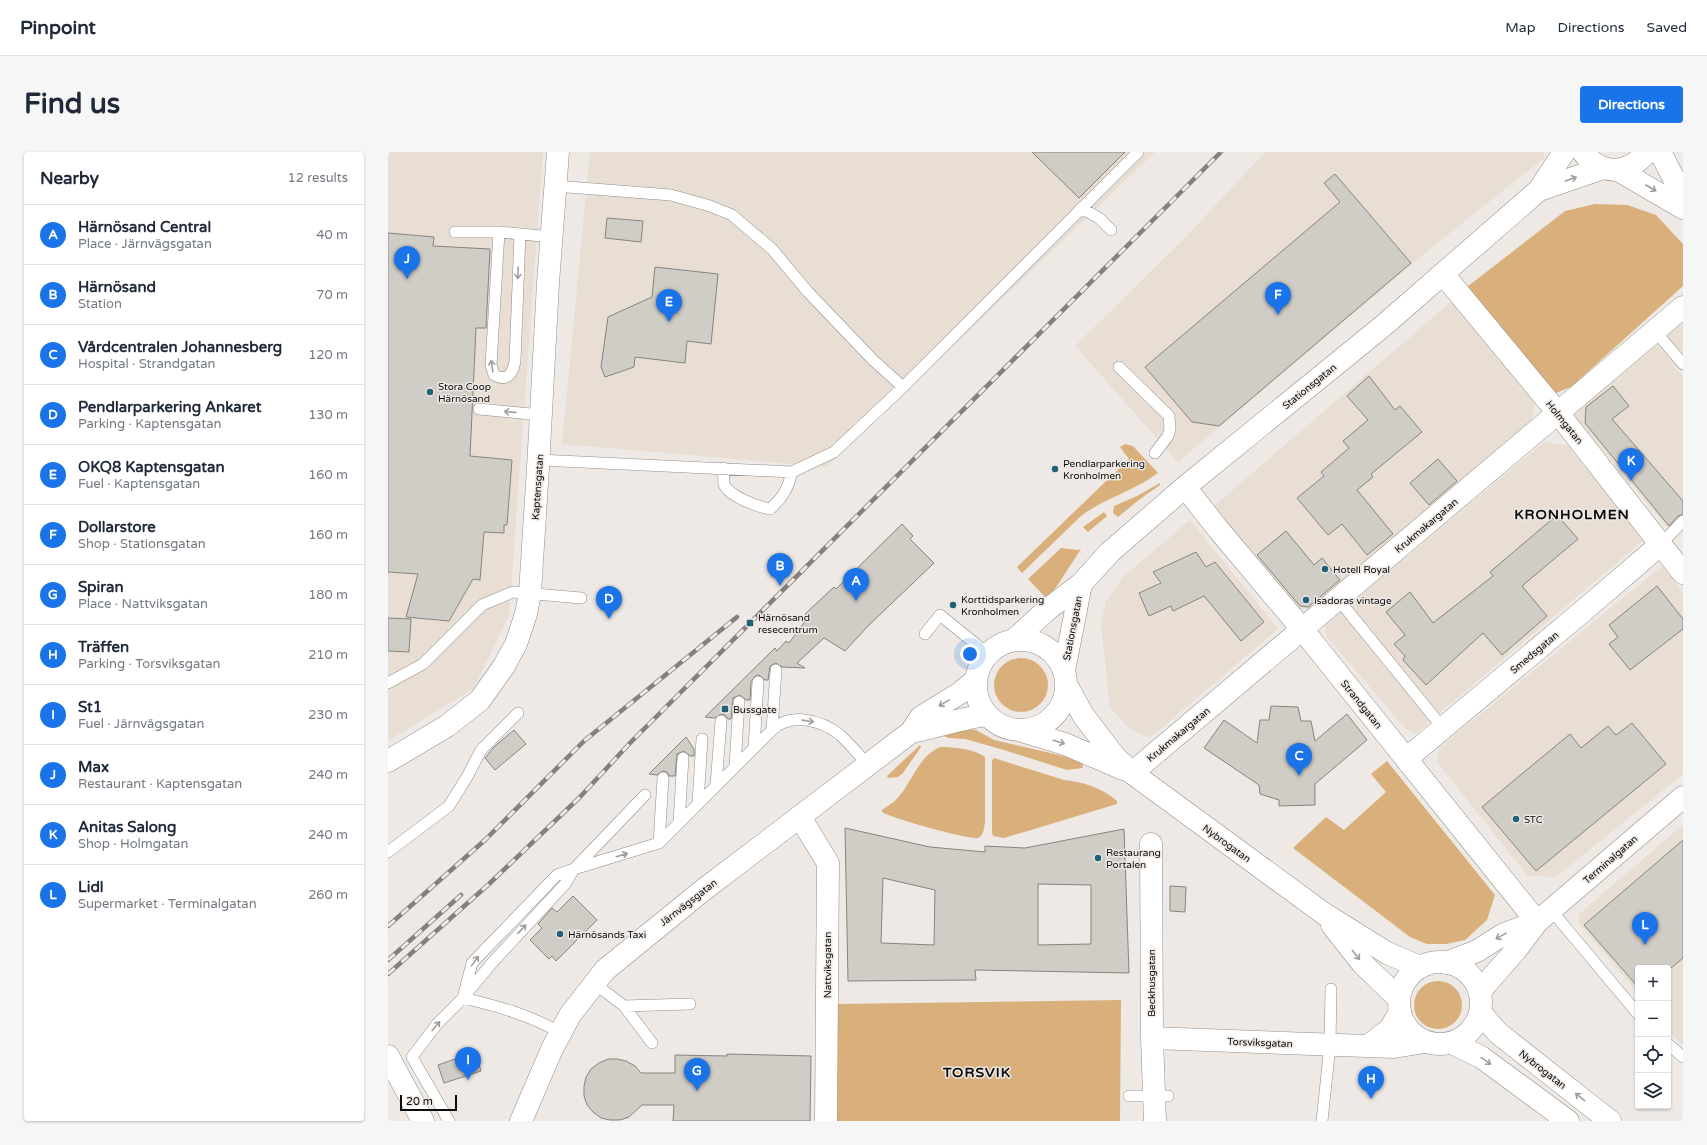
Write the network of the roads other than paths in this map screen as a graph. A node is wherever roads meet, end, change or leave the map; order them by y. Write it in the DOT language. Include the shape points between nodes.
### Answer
graph roads {
  1 [pos="558,152"];
  2 [pos="1138,152"];
  3 [pos="1564,152"];
  4 [pos="1582,152"];
  5 [pos="1647,152"];
  6 [pos="1660,152"];
  7 [pos="1610,169"];
  8 [pos="555,186"];
  9 [pos="1539,190"];
  10 [pos="1683,202"];
  11 [pos="1081,208"];
  12 [pos="1683,208"];
  13 [pos="1111,230"];
  14 [pos="455,232"];
  15 [pos="499,232"];
  16 [pos="520,234"];
  17 [pos="552,237"];
  18 [pos="1443,274"];
  19 [pos="1683,307"];
  20 [pos="1655,331"];
  21 [pos="1683,364"];
  22 [pos="1119,368"];
  23 [pos="903,387"];
  24 [pos="479,409"];
  25 [pos="1558,413"];
  26 [pos="541,416"];
  27 [pos="1155,453"];
  28 [pos="539,460"];
  29 [pos="724,468"];
  30 [pos="792,472"];
  31 [pos="1185,487"];
  32 [pos="1683,521"];
  33 [pos="1660,544"];
  34 [pos="1683,573"];
  35 [pos="1081,584"];
  36 [pos="530,593"];
  37 [pos="581,598"];
  38 [pos="1338,599"];
  39 [pos="1302,629"];
  40 [pos="925,634"];
  41 [pos="1014,640"];
  42 [pos="988,654"];
  43 [pos="776,670"];
  44 [pos="1065,678"];
  45 [pos="976,680"];
  46 [pos="758,682"];
  47 [pos="388,683"];
  48 [pos="739,702"];
  49 [pos="518,713"];
  50 [pos="987,715"];
  51 [pos="721,721"];
  52 [pos="1443,728"];
  53 [pos="772,730"];
  54 [pos="1022,731"];
  55 [pos="911,732"];
  56 [pos="702,739"];
  57 [pos="754,748"];
  58 [pos="683,758"];
  59 [pos="1406,759"];
  60 [pos="388,761"];
  61 [pos="868,765"];
  62 [pos="735,766"];
  63 [pos="1132,773"];
  64 [pos="663,778"];
  65 [pos="716,785"];
  66 [pos="645,795"];
  67 [pos="1683,797"];
  68 [pos="698,803"];
  69 [pos="800,817"];
  70 [pos="679,822"];
  71 [pos="659,842"];
  72 [pos="1151,844"];
  73 [pos="388,852"];
  74 [pos="574,869"];
  75 [pos="1323,913"];
  76 [pos="1544,916"];
  77 [pos="1446,963"];
  78 [pos="1420,967"];
  79 [pos="594,983"];
  80 [pos="1331,989"];
  81 [pos="463,998"];
  82 [pos="1480,1002"];
  83 [pos="690,1004"];
  84 [pos="624,1006"];
  85 [pos="1399,1006"];
  86 [pos="1635,1011"];
  87 [pos="561,1033"];
  88 [pos="1152,1038"];
  89 [pos="1425,1042"];
  90 [pos="652,1043"];
  91 [pos="1452,1043"];
  92 [pos="1330,1045"];
  93 [pos="1368,1046"];
  94 [pos="1671,1047"];
  95 [pos="388,1056"];
  96 [pos="1683,1057"];
  97 [pos="1129,1096"];
  98 [pos="1161,1096"];
  99 [pos="423,1121"];
  100 [pos="449,1121"];
  101 [pos="521,1121"];
  102 [pos="826,1121"];
  103 [pos="1155,1121"];
  104 [pos="1322,1121"];
  105 [pos="1568,1121"];
  106 [pos="1610,1121"];
  1 -- 8 [label="main road, Kaptensgatan"];
  2 -- 11 [label="lane"];
  3 -- 9 [label="main road, Stationsgatan"];
  4 -- 7 [label="main road" via="1590,160"];
  5 -- 7 [label="main road, Stationsgatan" via="1632,166"];
  6 -- 10 [label="main road"];
  9 -- 7 [label="main road, Stationsgatan, one-way"];
  7 -- 12 [label="main road, one-way"];
  8 -- 17 [label="main road, Kaptensgatan"];
  8 -- 23 [label="lane" via="671,196 710,206 732,215 772,249 808,292 873,360"];
  9 -- 18 [label="main road, Stationsgatan"];
  11 -- 13 [label="lane" via="1099,218"];
  11 -- 23 [label="lane"];
  14 -- 15 [label="lane"];
  15 -- 16 [label="lane"];
  16 -- 15 [label="lane, one-way" via="514,367 510,376 499,378 494,375 491,365"];
  16 -- 17 [label="lane"];
  17 -- 26 [label="main road, Kaptensgatan"];
  18 -- 25 [label="main road, Holmgatan"];
  18 -- 31 [label="main road, Stationsgatan"];
  19 -- 20 [label="main road, Krukmakargatan"];
  20 -- 21 [label="lane"];
  20 -- 25 [label="main road, Krukmakargatan"];
  22 -- 27 [label="lane" via="1169,416 1168,436"];
  23 -- 30 [label="lane" via="834,452"];
  26 -- 24 [label="lane, one-way"];
  25 -- 33 [label="main road, Holmgatan"];
  25 -- 38 [label="main road, Krukmakargatan"];
  26 -- 28 [label="main road, Kaptensgatan"];
  28 -- 29 [label="lane"];
  28 -- 36 [label="main road, Kaptensgatan"];
  29 -- 30 [label="lane"];
  29 -- 30 [label="lane" via="724,484 729,492 759,507 770,509 788,487"];
  31 -- 35 [label="main road, Stationsgatan" via="1110,552"];
  31 -- 39 [label="main road, Strandgatan"];
  32 -- 33 [label="lane"];
  33 -- 34 [label="main road, Holmgatan"];
  33 -- 52 [label="main road, Smedsgatan"];
  35 -- 41 [label="main road, Stationsgatan"];
  35 -- 44 [label="main road, Stationsgatan"];
  36 -- 37 [label="lane"];
  36 -- 47 [label="lane" via="513,592 482,605 423,664"];
  36 -- 60 [label="main road, Kaptensgatan" via="516,644 480,700 447,726"];
  38 -- 39 [label="main road, Krukmakargatan"];
  38 -- 52 [label="lane"];
  39 -- 59 [label="main road, Strandgatan"];
  39 -- 63 [label="main road, Krukmakargatan"];
  40 -- 42 [label="lane" via="940,615"];
  41 -- 42 [label="main road" via="1000,645"];
  41 -- 44 [label="main road" via="1039,643 1054,655"];
  42 -- 45 [label="main road" via="980,666"];
  43 -- 53 [label="lane"];
  44 -- 54 [label="main road" via="1064,698 1058,711 1036,728"];
  44 -- 63 [label="main road, Nybrogatan" via="1082,715 1115,757"];
  45 -- 50 [label="main road" via="976,695"];
  45 -- 55 [label="main road, Järnvägsgatan, one-way" via="960,694 921,717"];
  46 -- 57 [label="lane"];
  48 -- 62 [label="lane"];
  49 -- 73 [label="lane" via="480,750 449,806"];
  50 -- 54 [label="main road" via="997,724"];
  50 -- 55 [label="main road, Järnvägsgatan" via="967,717"];
  51 -- 65 [label="lane"];
  52 -- 59 [label="main road, Smedsgatan"];
  53 -- 57 [label="lane"];
  53 -- 61 [label="lane, one-way" via="791,719 815,722 839,734"];
  54 -- 63 [label="main road, Nybrogatan, one-way" via="1065,744"];
  55 -- 61 [label="main road, Järnvägsgatan"];
  56 -- 68 [label="lane"];
  57 -- 62 [label="lane"];
  58 -- 70 [label="lane"];
  59 -- 76 [label="main road, Strandgatan"];
  61 -- 69 [label="main road, Järnvägsgatan"];
  62 -- 65 [label="lane"];
  63 -- 75 [label="main road, Nybrogatan"];
  64 -- 71 [label="lane"];
  65 -- 68 [label="lane"];
  66 -- 74 [label="lane"];
  67 -- 76 [label="main road, Terminalgatan"];
  68 -- 70 [label="lane"];
  69 -- 79 [label="main road, Järnvägsgatan" via="651,932 605,970"];
  69 -- 102 [label="main road, Nattviksgatan" via="828,863"];
  70 -- 71 [label="lane"];
  74 -- 71 [label="lane, one-way"];
  72 -- 88 [label="main road, Beckhusgatan"];
  81 -- 74 [label="lane, one-way" via="565,884"];
  75 -- 78 [label="main road, Nybrogatan" via="1387,953"];
  75 -- 85 [label="main road, Nybrogatan, one-way"];
  76 -- 77 [label="main road, Terminalgatan, one-way" via="1504,934 1477,951"];
  76 -- 82 [label="main road, Terminalgatan" via="1516,950"];
  76 -- 86 [label="lane"];
  77 -- 78 [label="main road"];
  77 -- 82 [label="main road" via="1458,966 1475,981"];
  78 -- 85 [label="main road" via="1402,986"];
  79 -- 84 [label="lane"];
  79 -- 87 [label="main road, Järnvägsgatan" via="570,1015"];
  80 -- 92 [label="lane"];
  81 -- 87 [label="lane" via="516,1012"];
  100 -- 81 [label="lane, one-way" via="412,1057 437,1024"];
  82 -- 91 [label="main road" via="1475,1026 1465,1036"];
  106 -- 82 [label="main road, Nybrogatan, one-way" via="1498,1033"];
  83 -- 84 [label="lane"];
  84 -- 90 [label="lane"];
  85 -- 89 [label="main road" via="1405,1025 1413,1035"];
  85 -- 93 [label="main road" via="1390,1029"];
  87 -- 101 [label="main road, Järnvägsgatan"];
  88 -- 92 [label="main road, Torsviksgatan"];
  88 -- 98 [label="main road, Beckhusgatan"];
  89 -- 91 [label="main road" via="1438,1045"];
  89 -- 93 [label="main road, Torsviksgatan" via="1394,1047"];
  91 -- 105 [label="main road, one-way" via="1480,1057"];
  92 -- 93 [label="main road, Torsviksgatan"];
  92 -- 104 [label="lane"];
  94 -- 96 [label="lane"];
  95 -- 99 [label="main road"];
  97 -- 98 [label="lane"];
  98 -- 103 [label="main road, Beckhusgatan"];
}
